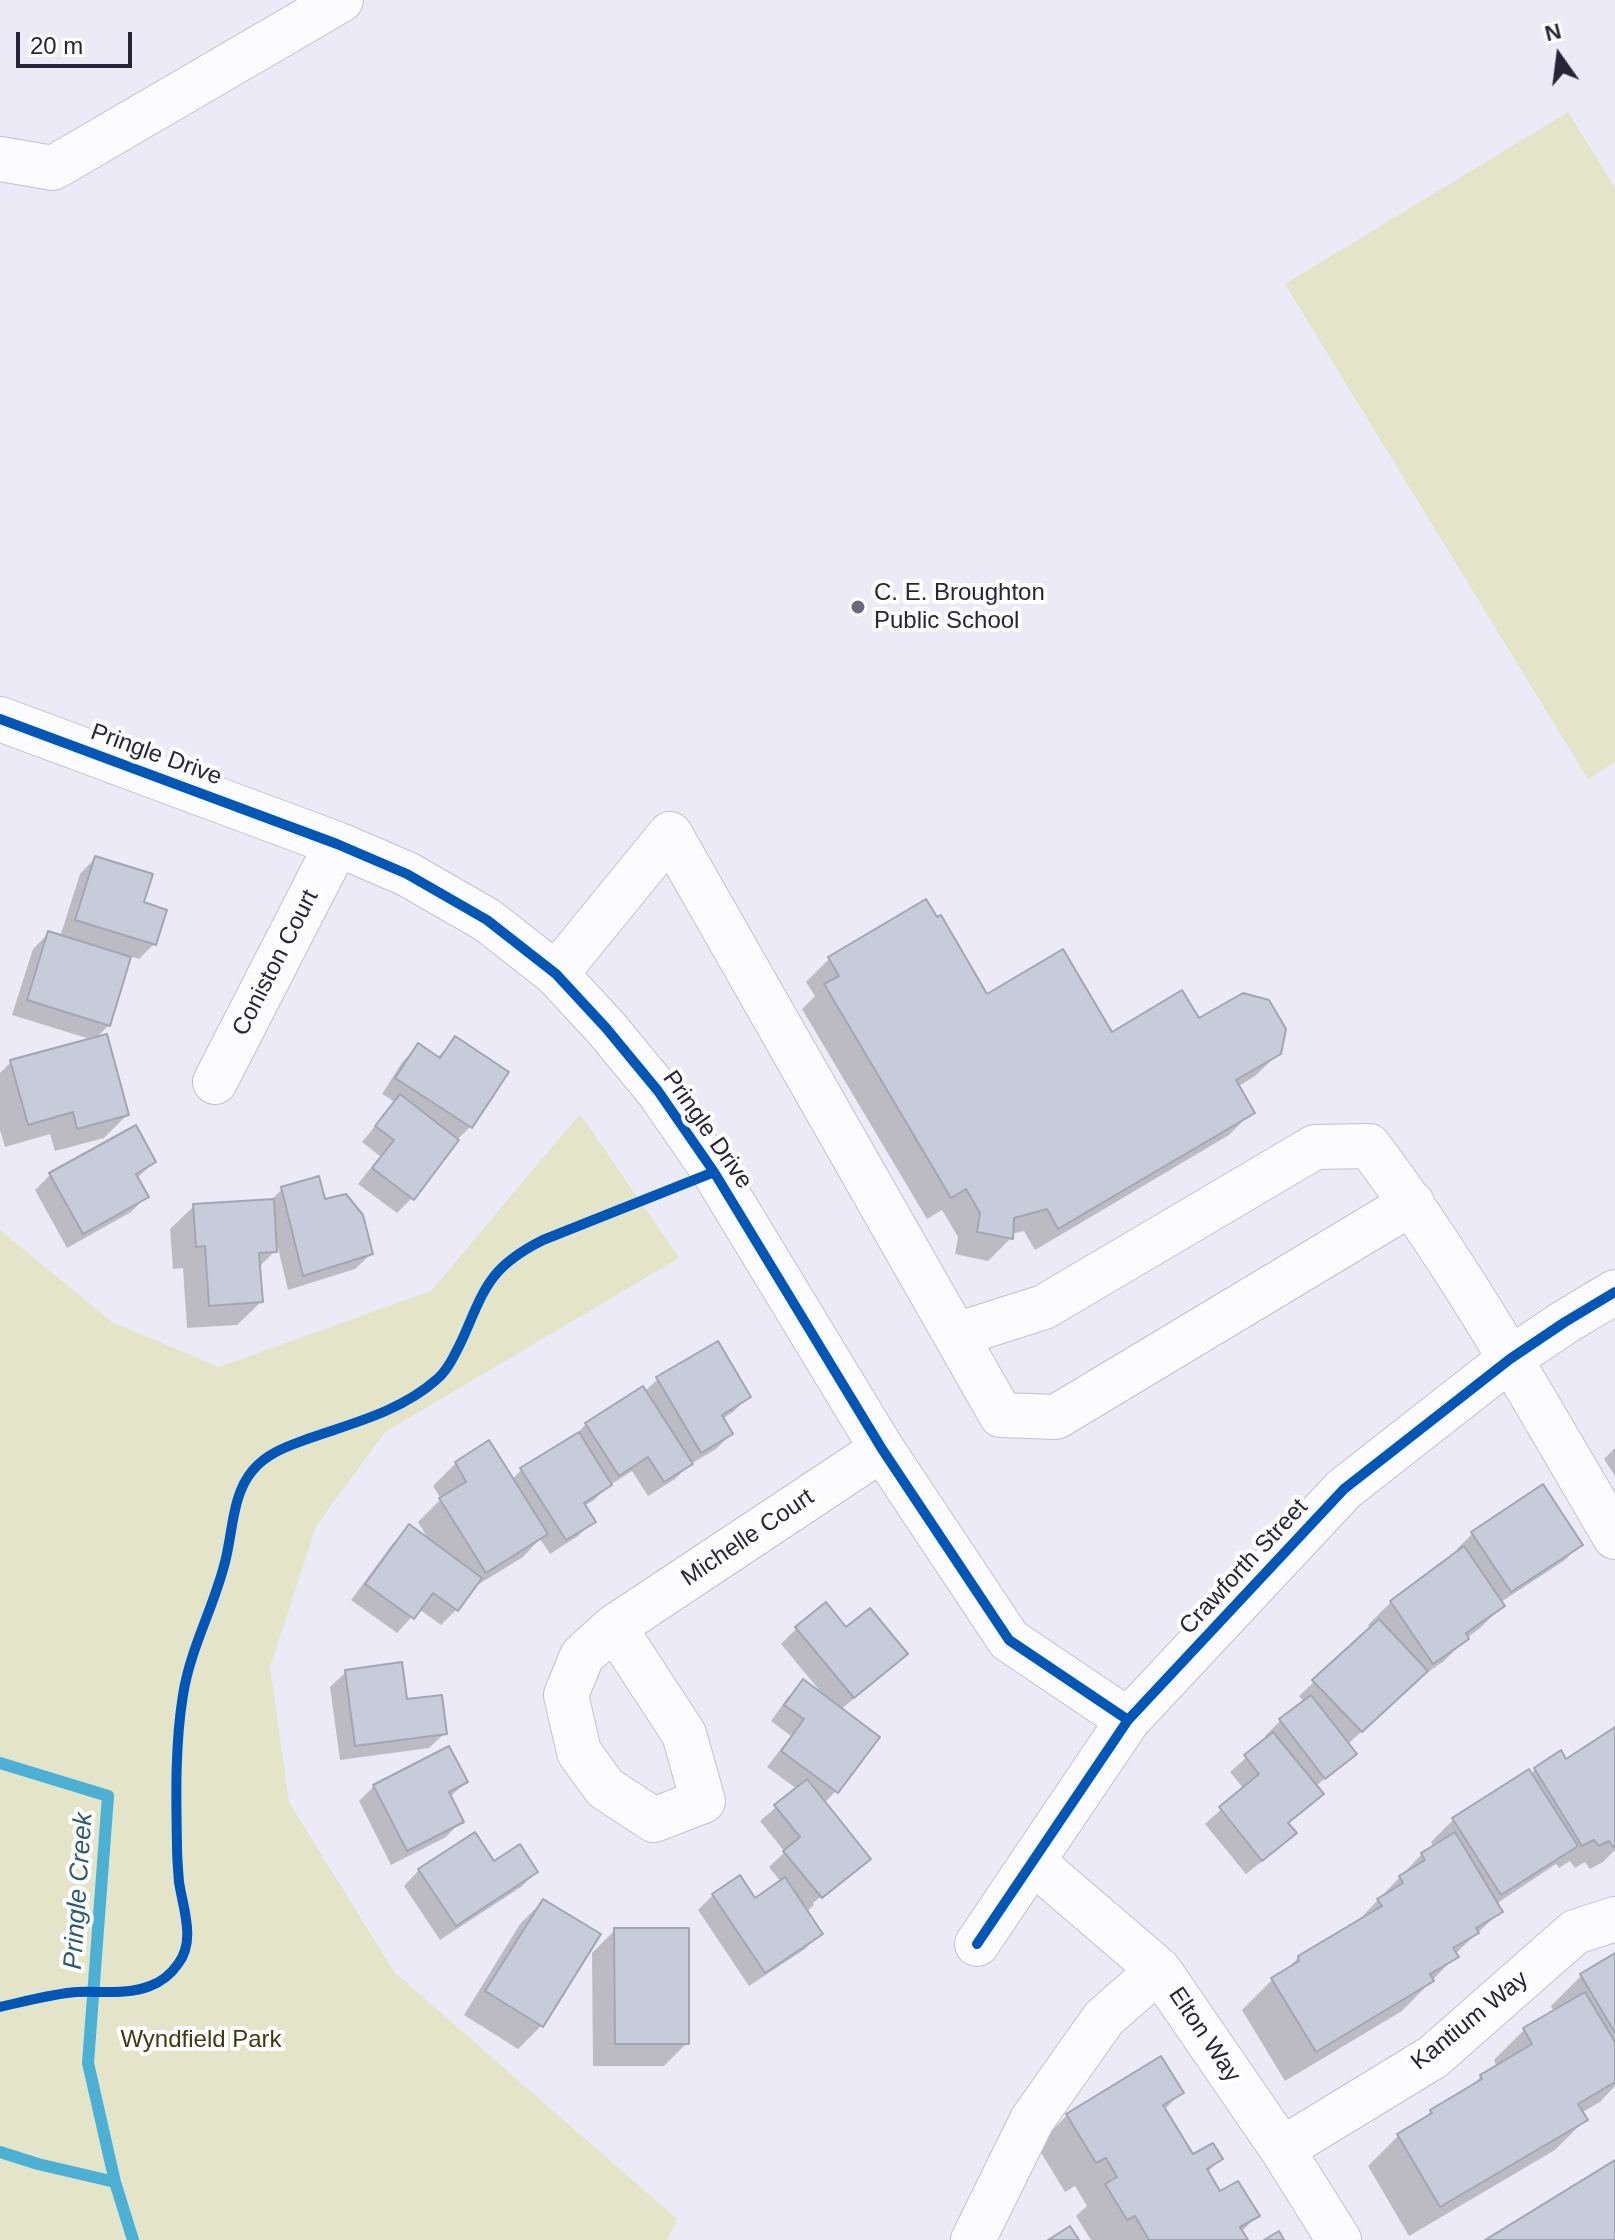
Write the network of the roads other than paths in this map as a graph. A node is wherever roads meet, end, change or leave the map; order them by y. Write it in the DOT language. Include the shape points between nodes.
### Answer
graph roads {
  1 [pos="341,0"];
  2 [pos="0,159"];
  3 [pos="0,719"];
  4 [pos="337,844"];
  5 [pos="556,974"];
  6 [pos="215,1082"];
  7 [pos="1412,1203"];
  8 [pos="1615,1292"];
  9 [pos="956,1335"];
  10 [pos="1510,1359"];
  11 [pos="882,1449"];
  12 [pos="1615,1537"];
  13 [pos="614,1627"];
  14 [pos="1128,1720"];
  15 [pos="1033,1862"];
  16 [pos="1615,1919"];
  17 [pos="977,1944"];
  18 [pos="1159,1970"];
  19 [pos="1282,2149"];
  20 [pos="973,2240"];
  21 [pos="1339,2240"];
  1 -- 2 [label="street" via="53,168"];
  3 -- 4 [label="street, Pringle Drive"];
  4 -- 5 [label="street, Pringle Drive" via="407,874 487,920"];
  4 -- 6 [label="street, Coniston Court"];
  5 -- 9 [label="street" via="670,834"];
  5 -- 11 [label="street, Pringle Drive" via="658,1091 714,1172"];
  7 -- 9 [label="street" via="1369,1146 1315,1147 1044,1307"];
  7 -- 9 [label="street" via="1056,1417 1001,1415"];
  7 -- 10 [label="street"];
  8 -- 10 [label="street, Crawforth Street"];
  10 -- 12 [label="street"];
  10 -- 14 [label="street, Crawforth Street" via="1344,1489"];
  11 -- 13 [label="street, Michelle Court"];
  11 -- 14 [label="street, Pringle Drive" via="1009,1640"];
  14 -- 15 [label="street, Crawforth Street"];
  15 -- 17 [label="street, Crawforth Street"];
  15 -- 18 [label="street, Elton Way"];
  16 -- 19 [label="street, Kantium Way" via="1575,1932 1433,2057"];
  18 -- 19 [label="street, Elton Way"];
  18 -- 20 [label="street" via="1104,2018 1032,2120"];
  19 -- 21 [label="street, Elton Way"];
}
